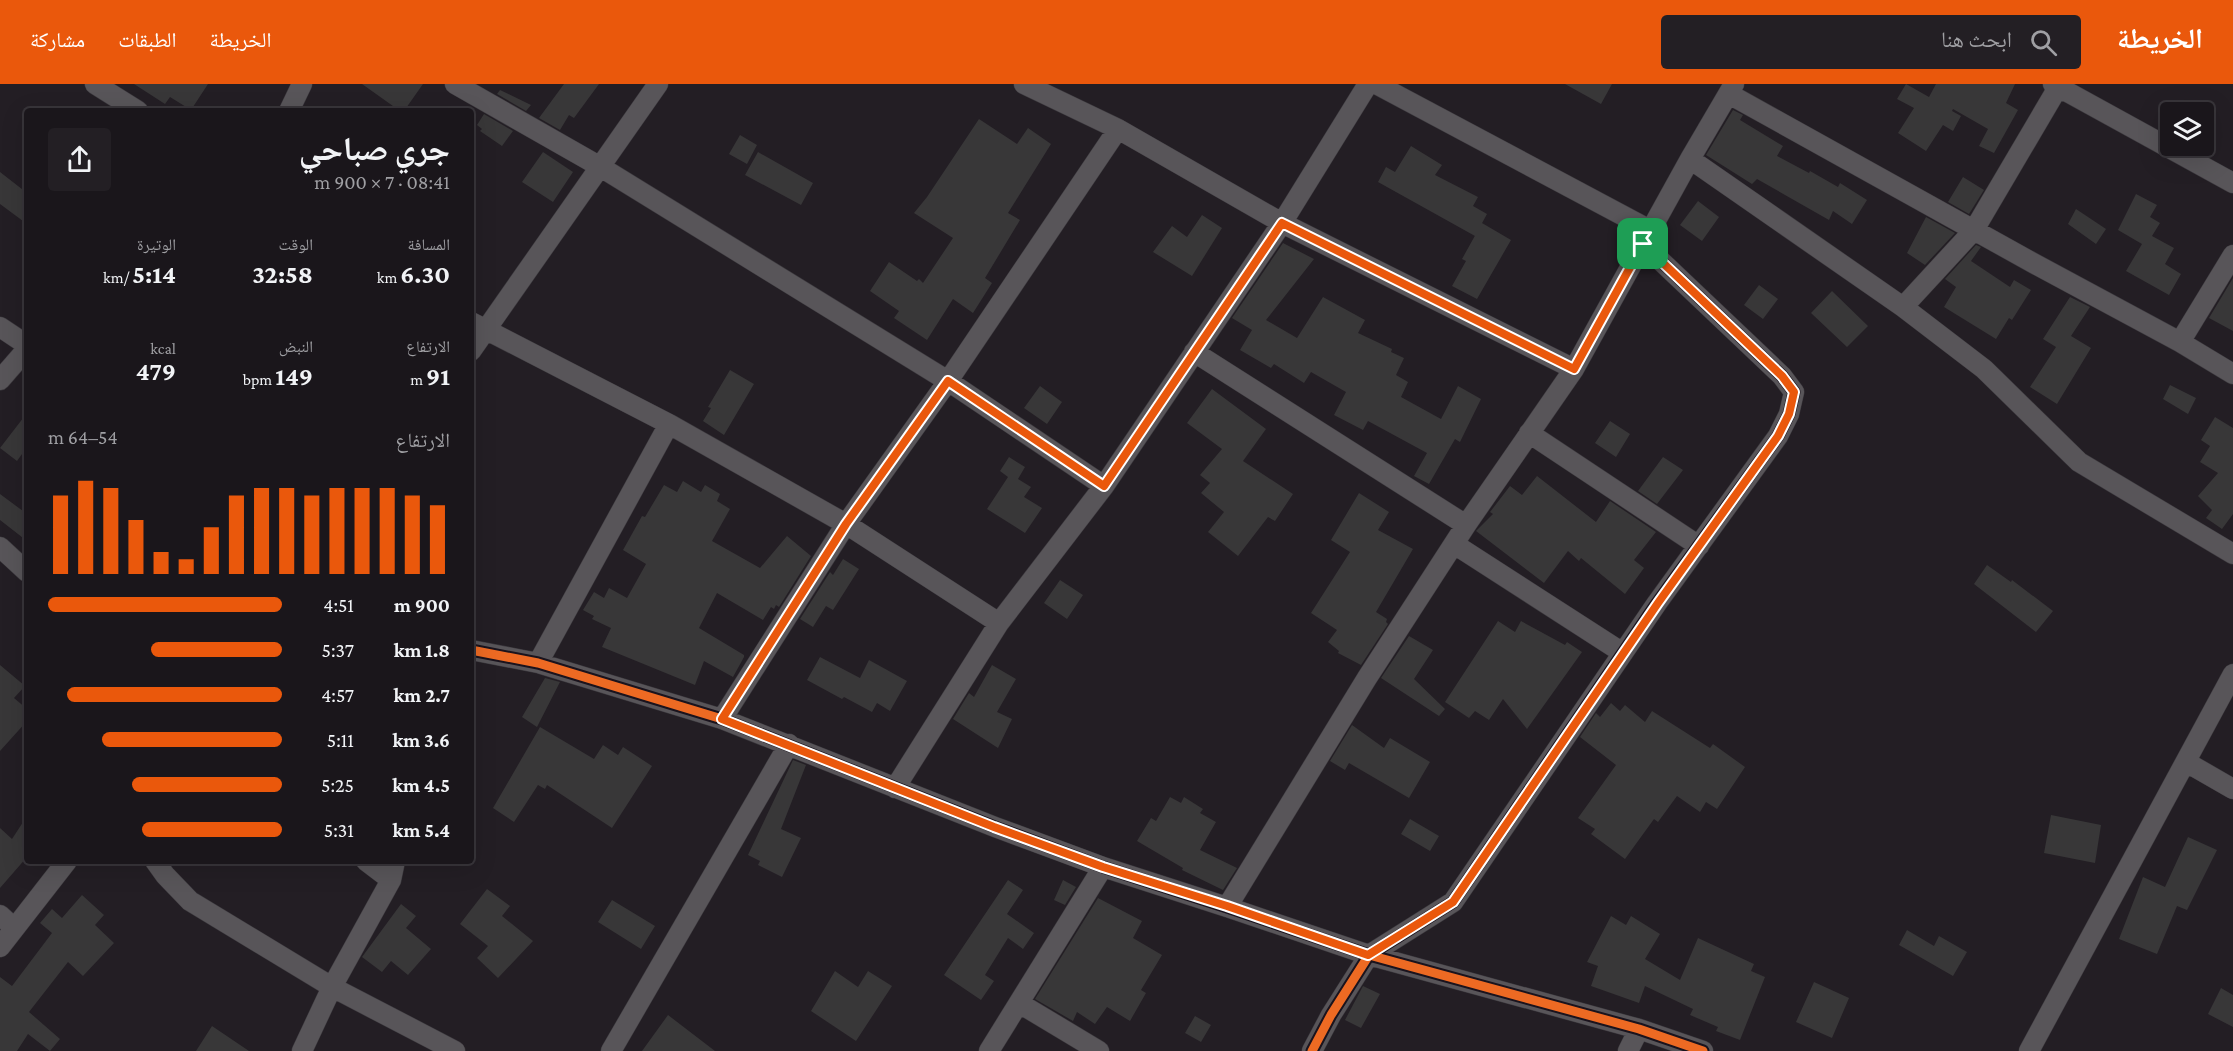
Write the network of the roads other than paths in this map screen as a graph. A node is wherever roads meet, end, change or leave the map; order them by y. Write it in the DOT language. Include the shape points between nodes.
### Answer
graph roads {
  1 [pos="95,84"];
  2 [pos="302,84"];
  3 [pos="455,84"];
  4 [pos="658,84"];
  5 [pos="1368,84"];
  6 [pos="1376,84"];
  7 [pos="2057,85"];
  8 [pos="1032,86"];
  9 [pos="1732,89"];
  10 [pos="133,108"];
  11 [pos="290,108"];
  12 [pos="1118,129"];
  13 [pos="1690,159"];
  14 [pos="599,166"];
  15 [pos="2233,183"];
  16 [pos="1282,223"];
  17 [pos="1974,230"];
  18 [pos="1646,237"];
  19 [pos="2233,255"];
  20 [pos="1903,307"];
  21 [pos="478,326"];
  22 [pos="0,327"];
  23 [pos="2180,342"];
  24 [pos="24,345"];
  25 [pos="24,351"];
  26 [pos="1194,352"];
  27 [pos="1574,369"];
  28 [pos="2233,374"];
  29 [pos="0,380"];
  30 [pos="948,381"];
  31 [pos="669,424"];
  32 [pos="1529,433"];
  33 [pos="1104,486"];
  34 [pos="846,524"];
  35 [pos="1466,525"];
  36 [pos="1454,544"];
  37 [pos="1699,546"];
  38 [pos="0,547"];
  39 [pos="2233,554"];
  40 [pos="24,569"];
  41 [pos="999,623"];
  42 [pos="474,651"];
  43 [pos="1623,653"];
  44 [pos="538,663"];
  45 [pos="2233,674"];
  46 [pos="722,719"];
  47 [pos="789,744"];
  48 [pos="2186,762"];
  49 [pos="895,788"];
  50 [pos="2233,789"];
  51 [pos="64,864"];
  52 [pos="157,864"];
  53 [pos="370,864"];
  54 [pos="394,864"];
  55 [pos="1103,867"];
  56 [pos="391,880"];
  57 [pos="1227,906"];
  58 [pos="7,921"];
  59 [pos="0,946"];
  60 [pos="1368,955"];
  61 [pos="332,987"];
  62 [pos="1019,1003"];
  63 [pos="1639,1029"];
  64 [pos="302,1051"];
  65 [pos="455,1051"];
  66 [pos="611,1051"];
  67 [pos="989,1051"];
  68 [pos="1099,1051"];
  69 [pos="1312,1051"];
  70 [pos="1628,1051"];
  71 [pos="1703,1051"];
  72 [pos="2029,1051"];
  1 -- 10 [label="street"];
  2 -- 11 [label="street"];
  3 -- 14 [label="street"];
  4 -- 14 [label="street"];
  5 -- 16 [label="street"];
  6 -- 18 [label="street"];
  7 -- 15 [label="street"];
  7 -- 17 [label="street"];
  8 -- 12 [label="street"];
  9 -- 13 [label="street"];
  9 -- 17 [label="street"];
  12 -- 16 [label="street"];
  12 -- 30 [label="street"];
  13 -- 18 [label="street"];
  13 -- 20 [label="street"];
  14 -- 21 [label="street"];
  14 -- 30 [label="street"];
  16 -- 26 [label="street"];
  16 -- 27 [label="street"];
  17 -- 20 [label="street"];
  17 -- 23 [label="street"];
  18 -- 27 [label="street"];
  18 -- 37 [label="street" via="1794,392 1778,436"];
  19 -- 23 [label="street"];
  20 -- 39 [label="street" via="1984,369 2079,462"];
  21 -- 31 [label="street"];
  22 -- 24 [label="street"];
  23 -- 28 [label="street"];
  25 -- 29 [label="street"];
  26 -- 33 [label="street"];
  26 -- 35 [label="street"];
  27 -- 32 [label="street"];
  30 -- 33 [label="street"];
  30 -- 34 [label="street"];
  31 -- 34 [label="street"];
  31 -- 44 [label="street"];
  32 -- 35 [label="street"];
  32 -- 37 [label="street"];
  33 -- 41 [label="street"];
  34 -- 41 [label="street"];
  34 -- 46 [label="street"];
  35 -- 36 [label="street"];
  36 -- 43 [label="street"];
  36 -- 57 [label="street"];
  37 -- 43 [label="street"];
  38 -- 40 [label="street"];
  41 -- 49 [label="street"];
  42 -- 44 [label="street"];
  43 -- 60 [label="street" via="1453,902"];
  44 -- 46 [label="street"];
  45 -- 48 [label="street"];
  46 -- 47 [label="street"];
  47 -- 49 [label="street"];
  47 -- 66 [label="street"];
  48 -- 50 [label="street"];
  48 -- 72 [label="street"];
  49 -- 55 [label="street"];
  51 -- 58 [label="street"];
  52 -- 61 [label="street" via="190,901"];
  53 -- 56 [label="street"];
  54 -- 56 [label="street"];
  55 -- 57 [label="street"];
  55 -- 62 [label="street"];
  56 -- 61 [label="street"];
  57 -- 60 [label="street"];
  58 -- 59 [label="street"];
  60 -- 63 [label="street"];
  60 -- 69 [label="street"];
  61 -- 64 [label="street"];
  61 -- 65 [label="street"];
  62 -- 67 [label="street"];
  62 -- 68 [label="street"];
  63 -- 70 [label="street"];
  63 -- 71 [label="street"];
}
